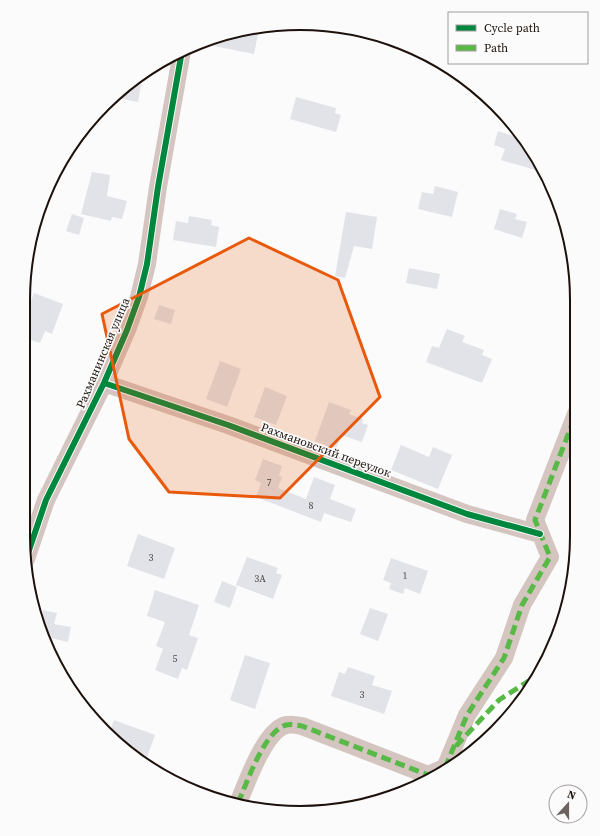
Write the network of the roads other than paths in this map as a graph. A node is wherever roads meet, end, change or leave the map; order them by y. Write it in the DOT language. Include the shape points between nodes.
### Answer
graph roads {
  1 [pos="181,58"];
  2 [pos="104,383"];
  3 [pos="570,430"];
  4 [pos="540,534"];
  5 [pos="31,546"];
  6 [pos="446,762"];
  7 [pos="426,774"];
  8 [pos="240,799"];
  1 -- 2 [label="street, Рахманинская улица" via="147,264 139,297"];
  2 -- 4 [label="street, Рахмановский переулок" via="228,425 467,514"];
  2 -- 5 [label="street, Рахманинская улица" via="46,500"];
  3 -- 4 [label="street" via="535,520"];
  4 -- 6 [label="street" via="550,557 522,605 504,658 467,715"];
  7 -- 8 [label="street" via="302,726 287,725 277,731 264,745"];
}
